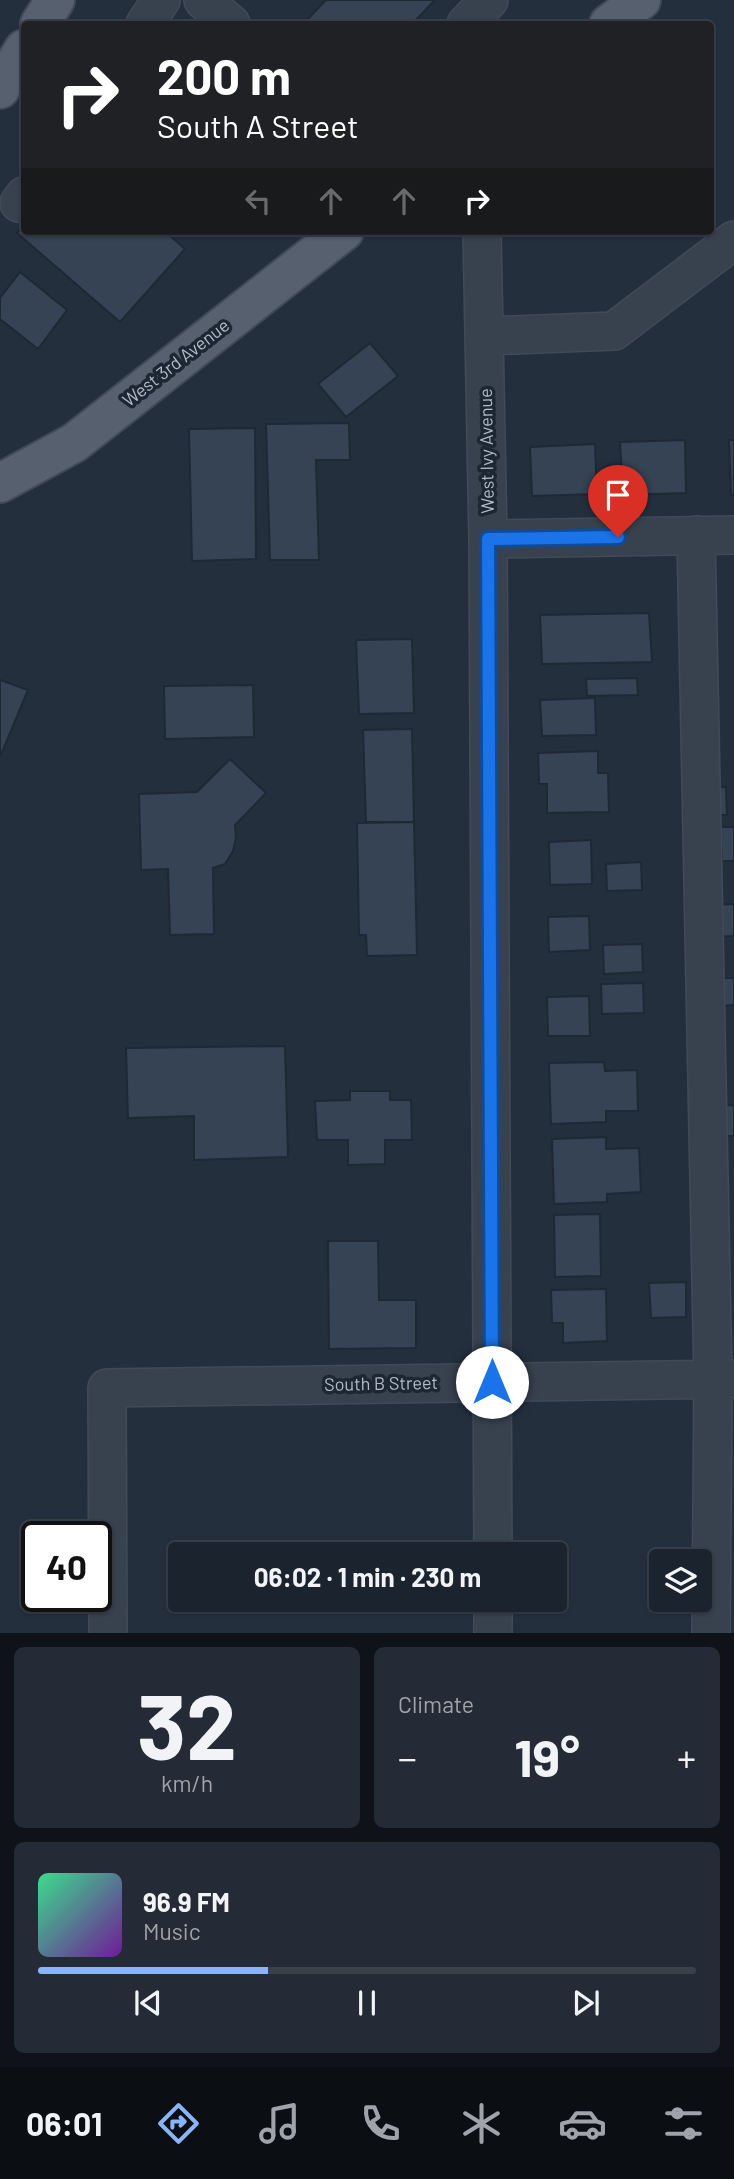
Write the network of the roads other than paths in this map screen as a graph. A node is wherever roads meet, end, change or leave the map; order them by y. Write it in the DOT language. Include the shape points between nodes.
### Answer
graph roads {
  1 [pos="55,0"];
  2 [pos="162,0"];
  3 [pos="203,0"];
  4 [pos="489,0"];
  5 [pos="641,0"];
  6 [pos="42,21"];
  7 [pos="147,21"];
  8 [pos="228,21"];
  9 [pos="469,21"];
  10 [pos="613,21"];
  11 [pos="21,54"];
  12 [pos="0,89"];
  13 [pos="334,235"];
  14 [pos="482,235"];
  15 [pos="734,240"];
  16 [pos="486,336"];
  17 [pos="74,443"];
  18 [pos="0,483"];
  19 [pos="0,513"];
  20 [pos="696,535"];
  21 [pos="734,535"];
  22 [pos="488,539"];
  23 [pos="724,1379"];
  24 [pos="492,1382"];
  25 [pos="493,1542"];
  26 [pos="493,1612"];
  27 [pos="108,1633"];
  28 [pos="493,1633"];
  29 [pos="711,1633"];
  1 -- 6 [label="main road"];
  2 -- 7 [label="street"];
  3 -- 8 [label="street"];
  4 -- 9 [label="street"];
  5 -- 10 [label="main road"];
  11 -- 12 [label="main road"];
  13 -- 17 [label="main road, West 3rd Avenue"];
  14 -- 16 [label="street, West Ivy Avenue"];
  15 -- 16 [label="street" via="614,331"];
  16 -- 22 [label="street, West Ivy Avenue"];
  17 -- 18 [label="main road, West 3rd Avenue"];
  17 -- 19 [label="main road"];
  20 -- 21 [label="street"];
  20 -- 22 [label="street"];
  20 -- 23 [label="street"];
  22 -- 24 [label="street, West Ivy Avenue"];
  23 -- 24 [label="street, South B Street"];
  23 -- 29 [label="street"];
  24 -- 25 [label="street, West Ivy Avenue"];
  24 -- 27 [label="street, South B Street" via="107,1388"];
  26 -- 28 [label="street"];
}
